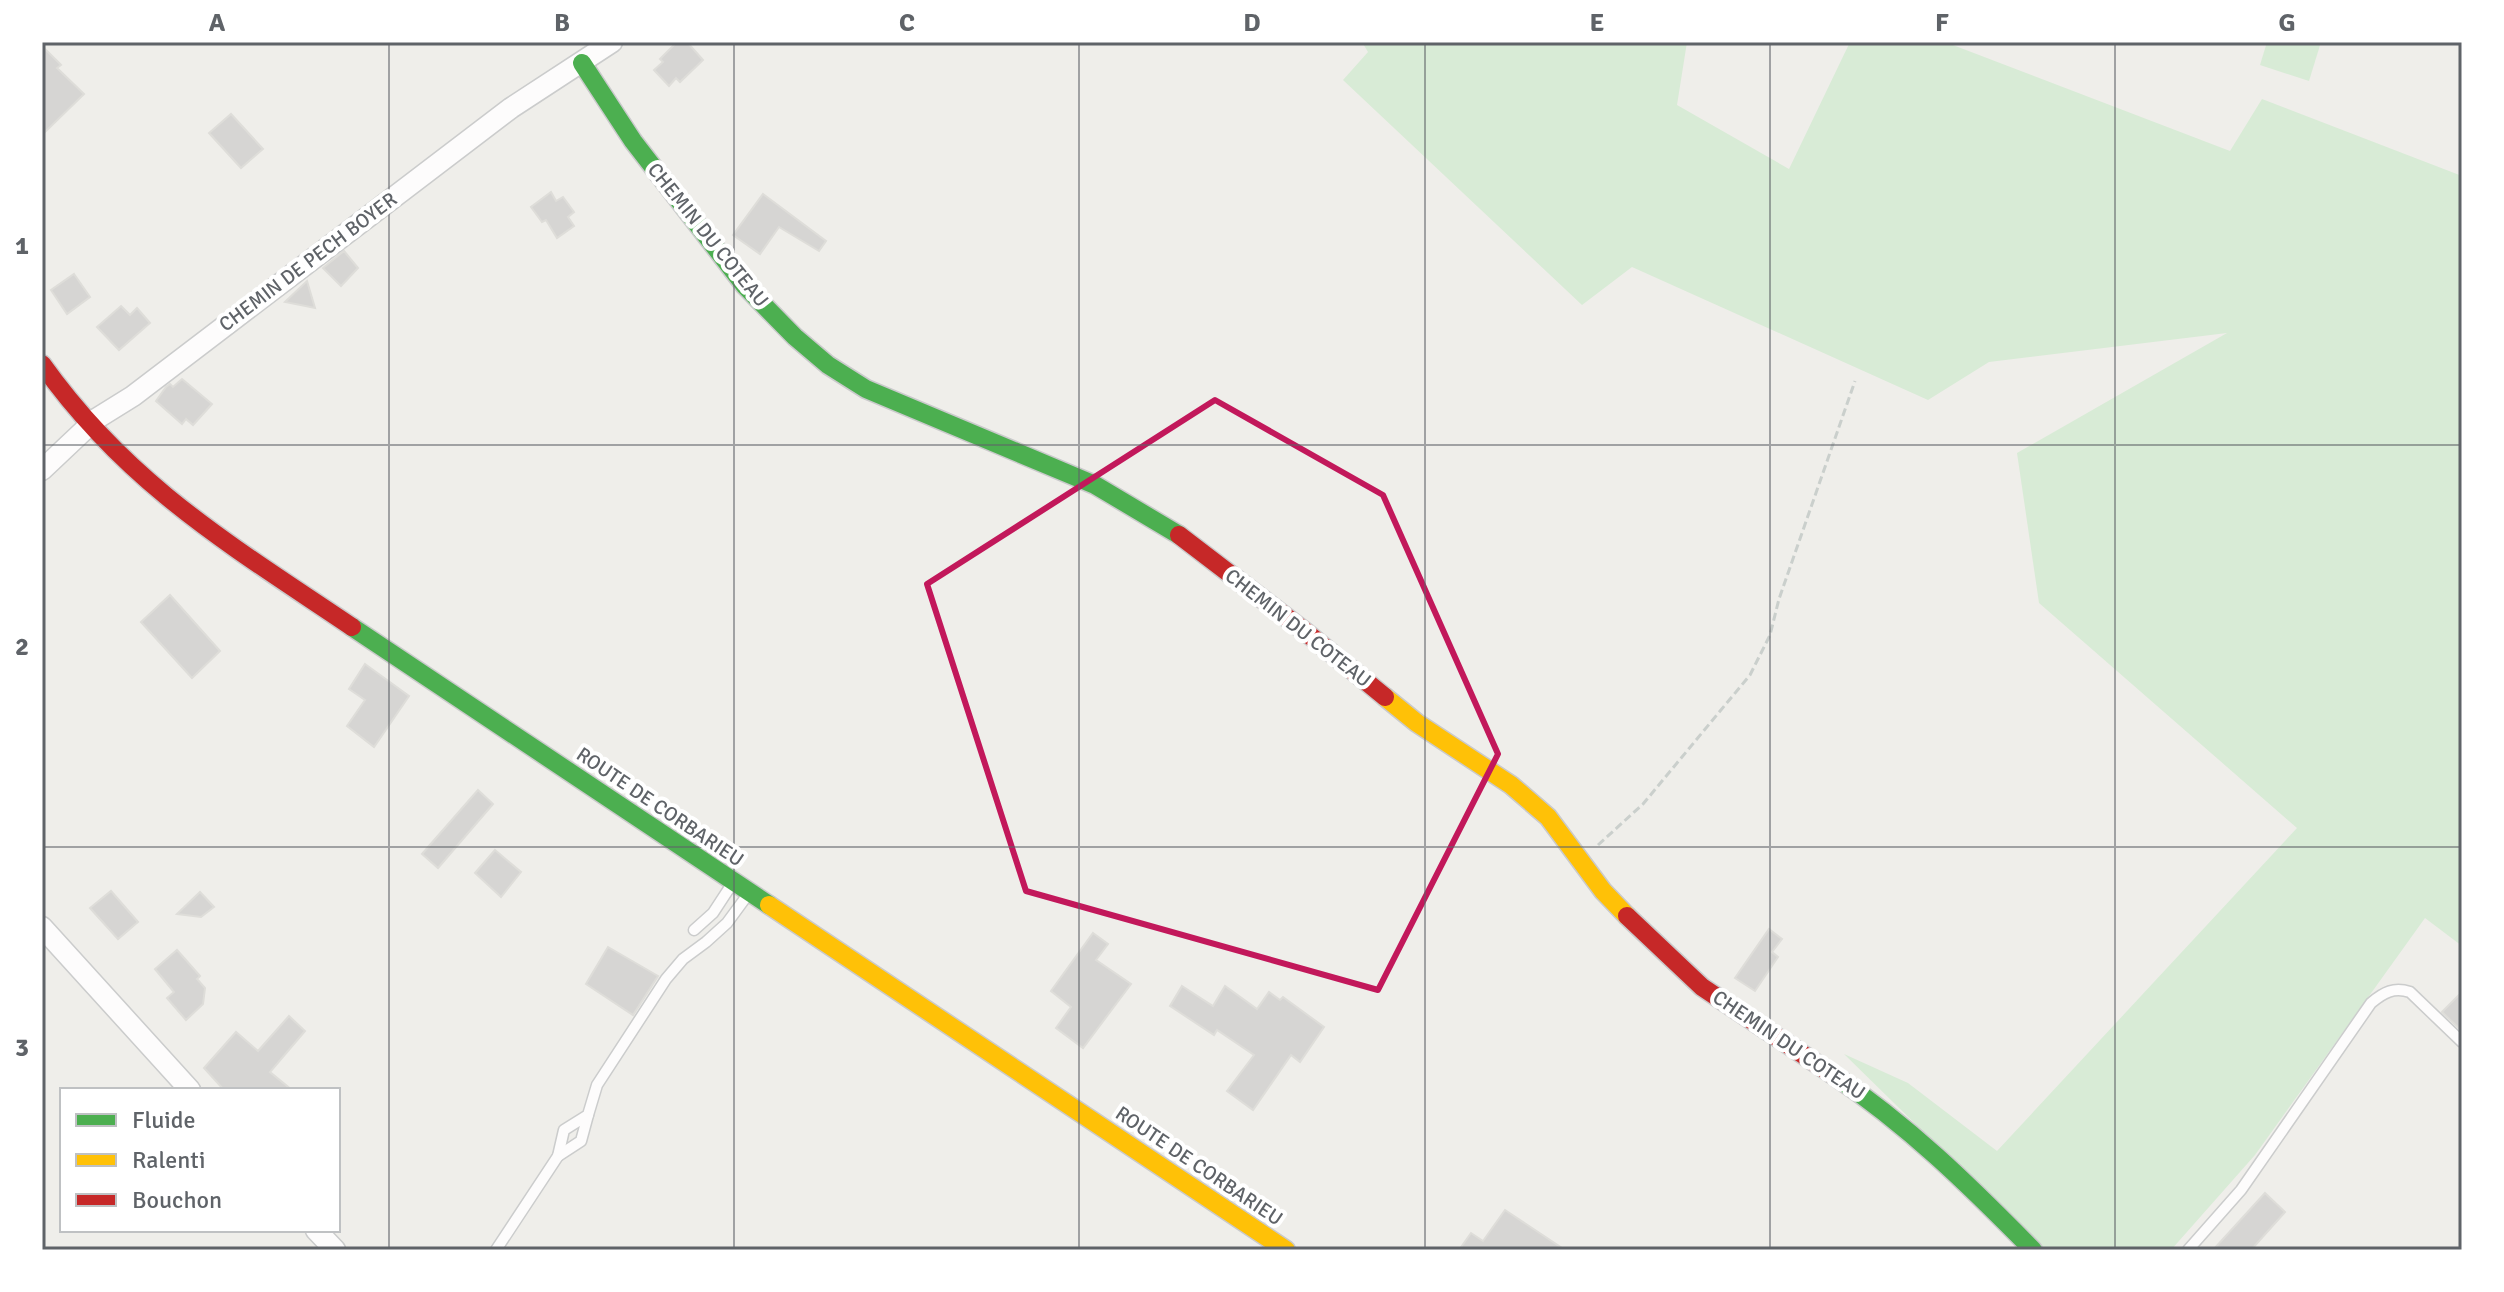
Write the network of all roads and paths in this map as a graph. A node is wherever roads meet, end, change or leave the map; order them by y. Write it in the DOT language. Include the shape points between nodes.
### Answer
graph roads {
  1 [pos="612,42"];
  2 [pos="582,63"];
  3 [pos="42,364"];
  4 [pos="1855,381"];
  5 [pos="89,427"];
  6 [pos="42,470"];
  7 [pos="1581,861"];
  8 [pos="741,888"];
  9 [pos="42,927"];
  10 [pos="694,930"];
  11 [pos="2462,1042"];
  12 [pos="188,1088"];
  13 [pos="588,1115"];
  14 [pos="558,1156"];
  15 [pos="318,1232"];
  16 [pos="335,1250"];
  17 [pos="496,1250"];
  18 [pos="1286,1250"];
  19 [pos="2033,1250"];
  20 [pos="2188,1250"];
  1 -- 2 [label="street"];
  2 -- 5 [label="street, CHEMIN DE PECH BOYER" via="511,108"];
  2 -- 7 [label="street, CHEMIN DU COTEAU" via="633,141 745,286 828,365 866,389 1095,485 1176,533 1417,723 1511,785 1548,817"];
  3 -- 5 [label="street, ROUTE DE CORBARIEU"];
  4 -- 7 [label="path" via="1770,635 1750,675 1643,804"];
  5 -- 6 [label="street, CHEMIN DE PECH BOYER"];
  5 -- 8 [label="street, ROUTE DE CORBARIEU" via="158,494 203,527"];
  7 -- 19 [label="street, CHEMIN DU COTEAU" via="1643,933 1702,987 1881,1107 1951,1167"];
  8 -- 10 [label="lane"];
  8 -- 13 [label="lane" via="727,923 666,979 597,1085"];
  8 -- 18 [label="street, ROUTE DE CORBARIEU"];
  9 -- 12 [label="street"];
  11 -- 20 [label="lane" via="2410,992 2385,992 2371,1003 2241,1190"];
  13 -- 14 [label="lane" via="581,1141"];
  13 -- 14 [label="lane" via="564,1130"];
  14 -- 17 [label="lane"];
  15 -- 16 [label="street"];
}
